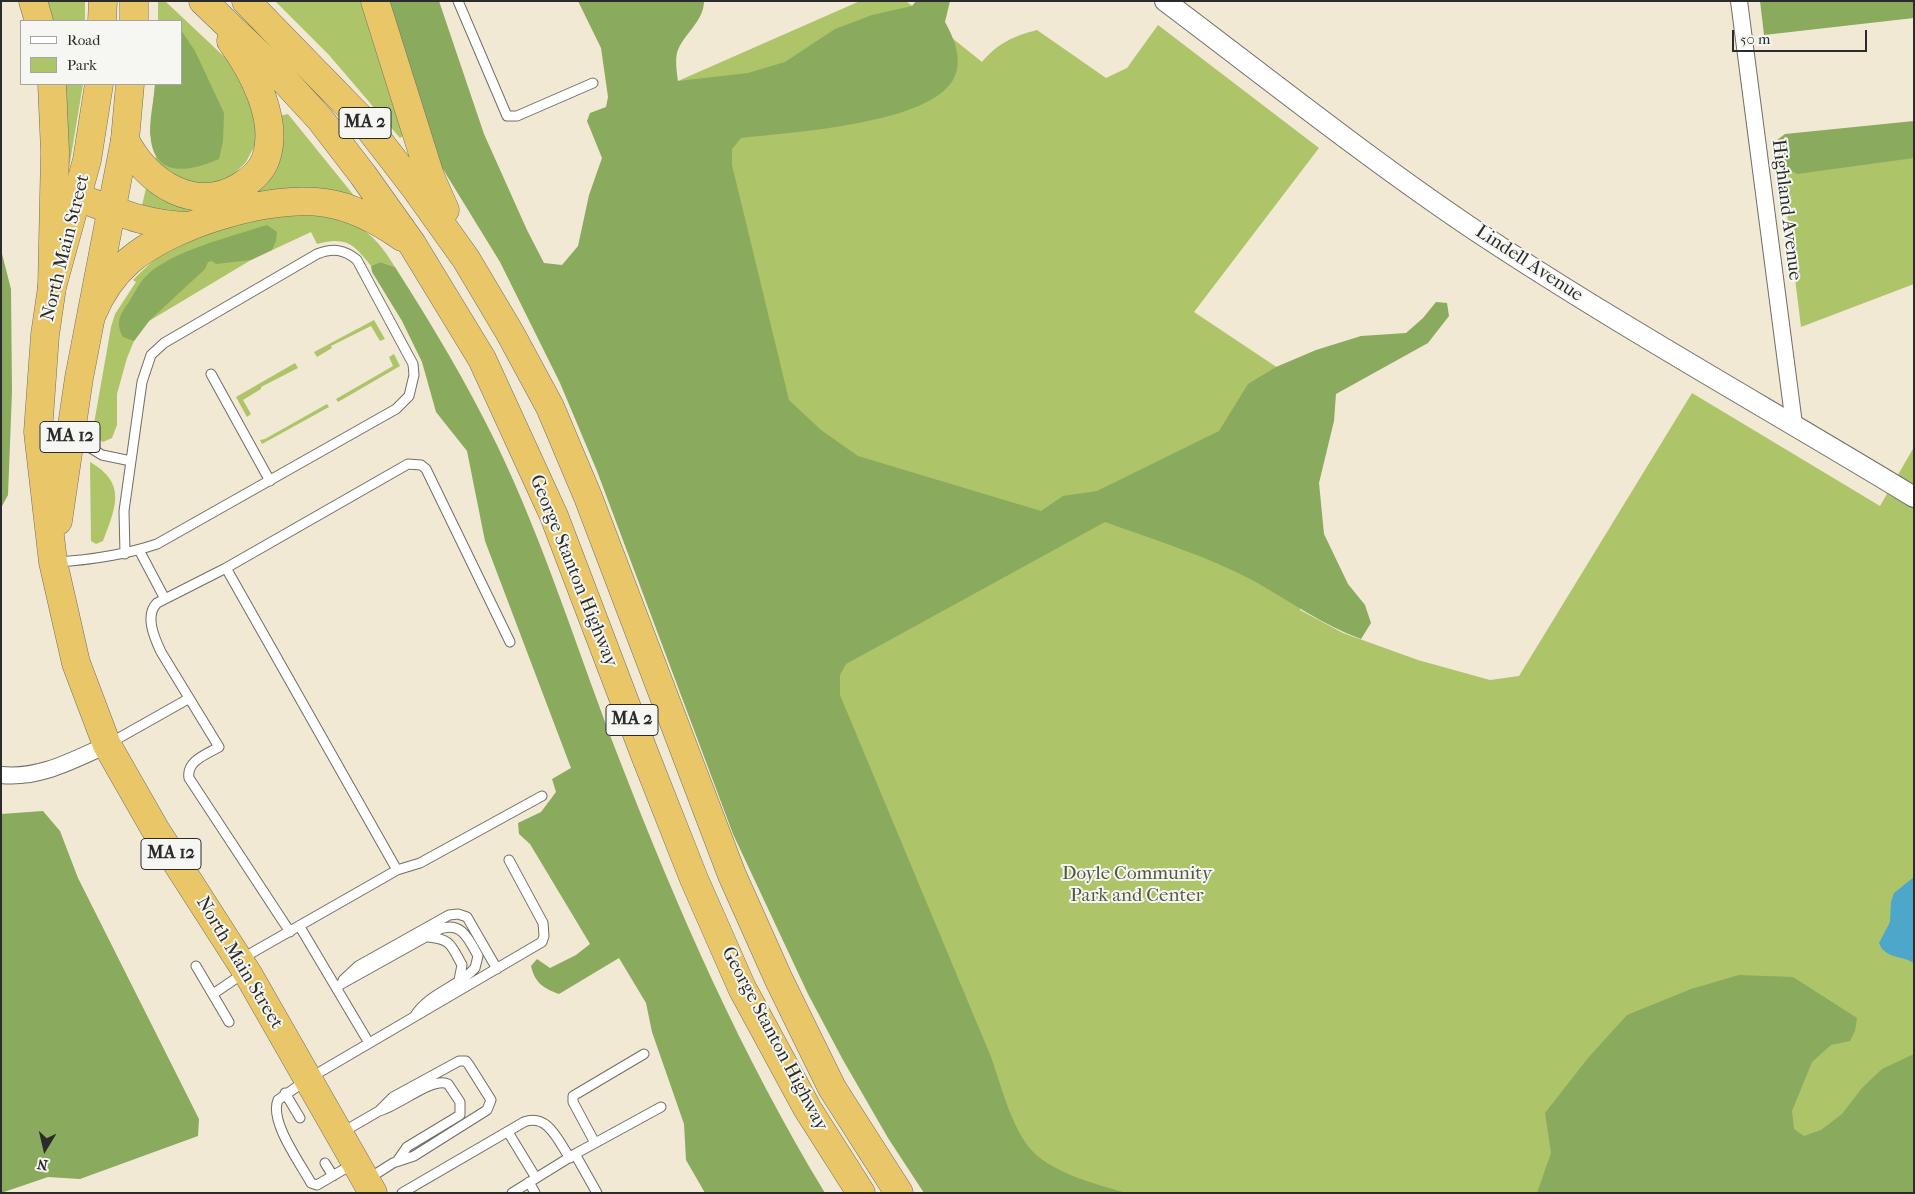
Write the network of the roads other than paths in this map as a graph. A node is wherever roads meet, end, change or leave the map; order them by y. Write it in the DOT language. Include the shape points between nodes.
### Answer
graph roads {
  1 [pos="33,1"];
  2 [pos="103,1"];
  3 [pos="203,1"];
  4 [pos="246,1"];
  5 [pos="375,1"];
  6 [pos="458,1"];
  7 [pos="1165,1"];
  8 [pos="1739,1"];
  9 [pos="39,20"];
  10 [pos="102,20"];
  11 [pos="594,83"];
  12 [pos="52,85"];
  13 [pos="99,85"];
  14 [pos="130,85"];
  15 [pos="125,140"];
  16 [pos="77,197"];
  17 [pos="111,210"];
  18 [pos="190,226"];
  19 [pos="412,244"];
  20 [pos="466,259"];
  21 [pos="52,287"];
  22 [pos="92,314"];
  23 [pos="211,374"];
  24 [pos="1794,424"];
  25 [pos="70,435"];
  26 [pos="131,460"];
  27 [pos="270,481"];
  28 [pos="1914,497"];
  29 [pos="139,550"];
  30 [pos="125,554"];
  31 [pos="53,562"];
  32 [pos="226,568"];
  33 [pos="165,599"];
  34 [pos="510,642"];
  35 [pos="188,699"];
  36 [pos="107,745"];
  37 [pos="1,774"];
  38 [pos="542,796"];
  39 [pos="509,860"];
  40 [pos="398,870"];
  41 [pos="300,927"];
  42 [pos="290,932"];
  43 [pos="427,937"];
  44 [pos="196,966"];
  45 [pos="243,966"];
  46 [pos="497,970"];
  47 [pos="459,980"];
  48 [pos="336,987"];
  49 [pos="213,994"];
  50 [pos="414,1017"];
  51 [pos="230,1022"];
  52 [pos="370,1043"];
  53 [pos="644,1054"];
  54 [pos="296,1086"];
  55 [pos="661,1107"];
  56 [pos="379,1111"];
  57 [pos="300,1118"];
  58 [pos="508,1132"];
  59 [pos="339,1134"];
  60 [pos="595,1143"];
  61 [pos="572,1156"];
  62 [pos="398,1160"];
  63 [pos="325,1163"];
  64 [pos="357,1178"];
  65 [pos="532,1180"];
  66 [pos="402,1193"];
  67 [pos="512,1193"];
  68 [pos="535,1193"];
  69 [pos="597,1193"];
  70 [pos="861,1193"];
  71 [pos="899,1193"];
  1 -- 9 [label="highway"];
  2 -- 10 [label="highway"];
  3 -- 15 [label="highway" via="241,55 259,91 267,124 265,160 252,178 237,189 199,197 173,191 146,171"];
  3 -- 19 [label="highway, George Stanton Highway / MA 2" via="272,67 320,119"];
  4 -- 20 [label="highway, George Stanton Highway / MA 2" via="365,123"];
  5 -- 20 [label="highway" via="430,176"];
  6 -- 11 [label="lane" via="506,116 517,116"];
  7 -- 24 [label="street, Lindell Avenue" via="1309,111 1470,226 1613,317"];
  8 -- 24 [label="street, Highland Avenue"];
  12 -- 21 [label="highway" via="55,152"];
  13 -- 16 [label="highway, North Main Street / MA 12" via="87,160"];
  14 -- 15 [label="highway, North Main Street / MA 12"];
  15 -- 17 [label="highway, North Main Street / MA 12"];
  16 -- 17 [label="highway"];
  16 -- 21 [label="highway, North Main Street / MA 12"];
  17 -- 18 [label="highway" via="152,223"];
  17 -- 22 [label="highway, North Main Street / MA 12"];
  18 -- 19 [label="highway" via="272,203 311,201 360,213"];
  18 -- 22 [label="highway" via="130,261 103,293"];
  19 -- 70 [label="highway, George Stanton Highway / MA 2" via="482,359 554,516 652,773 742,988 807,1108"];
  20 -- 71 [label="highway, George Stanton Highway / MA 2" via="550,407 588,497 732,875 779,980 832,1088"];
  21 -- 31 [label="highway, North Main Street / MA 12" via="38,432"];
  22 -- 25 [label="highway, North Main Street / MA 12"];
  23 -- 27 [label="lane"];
  24 -- 28 [label="street, Lindell Avenue"];
  25 -- 26 [label="lane" via="102,455"];
  25 -- 31 [label="highway, North Main Street / MA 12"];
  26 -- 27 [label="lane" via="142,382 156,349 317,254 340,250 357,260 410,358 413,384 405,402 396,409"];
  26 -- 30 [label="lane" via="123,528"];
  27 -- 29 [label="lane" via="182,531"];
  29 -- 30 [label="lane"];
  29 -- 33 [label="lane"];
  30 -- 31 [label="lane"];
  31 -- 36 [label="highway, North Main Street / MA 12" via="76,663"];
  32 -- 33 [label="lane"];
  32 -- 34 [label="lane" via="408,464 420,465 426,469"];
  32 -- 40 [label="lane"];
  33 -- 35 [label="lane" via="152,610 154,635"];
  35 -- 36 [label="lane"];
  35 -- 42 [label="lane" via="219,747 193,762 189,778"];
  36 -- 37 [label="street" via="39,773 21,776"];
  36 -- 45 [label="highway, North Main Street / MA 12" via="155,829"];
  38 -- 40 [label="lane" via="420,863"];
  39 -- 46 [label="lane" via="543,923 544,936 537,947"];
  40 -- 41 [label="lane"];
  41 -- 42 [label="lane"];
  41 -- 48 [label="lane"];
  42 -- 45 [label="lane"];
  43 -- 47 [label="lane" via="445,939 451,944 462,965"];
  43 -- 47 [label="lane" via="446,927 465,933 478,961 470,973"];
  43 -- 48 [label="lane"];
  44 -- 49 [label="lane"];
  45 -- 49 [label="lane"];
  45 -- 54 [label="highway, North Main Street / MA 12"];
  46 -- 48 [label="lane" via="467,917 454,914 358,966"];
  46 -- 50 [label="lane"];
  47 -- 50 [label="lane" via="428,1000"];
  48 -- 52 [label="lane"];
  49 -- 51 [label="lane"];
  50 -- 52 [label="lane"];
  52 -- 54 [label="lane"];
  53 -- 60 [label="lane" via="574,1096 573,1102"];
  54 -- 57 [label="lane"];
  54 -- 59 [label="highway, North Main Street / MA 12"];
  54 -- 64 [label="lane" via="278,1100 276,1116 312,1183 317,1185"];
  55 -- 60 [label="lane"];
  56 -- 59 [label="lane"];
  56 -- 62 [label="lane" via="399,1104 435,1082 448,1084 460,1102 460,1115 407,1147"];
  56 -- 62 [label="lane" via="393,1097 463,1060 469,1064 491,1100 487,1110 414,1156"];
  58 -- 61 [label="lane" via="530,1120 539,1120"];
  58 -- 65 [label="lane"];
  58 -- 66 [label="lane"];
  59 -- 64 [label="highway, North Main Street / MA 12"];
  60 -- 61 [label="lane"];
  61 -- 65 [label="lane"];
  61 -- 69 [label="lane"];
  62 -- 64 [label="lane"];
  63 -- 64 [label="lane"];
  65 -- 67 [label="lane"];
  65 -- 68 [label="lane"];
}
